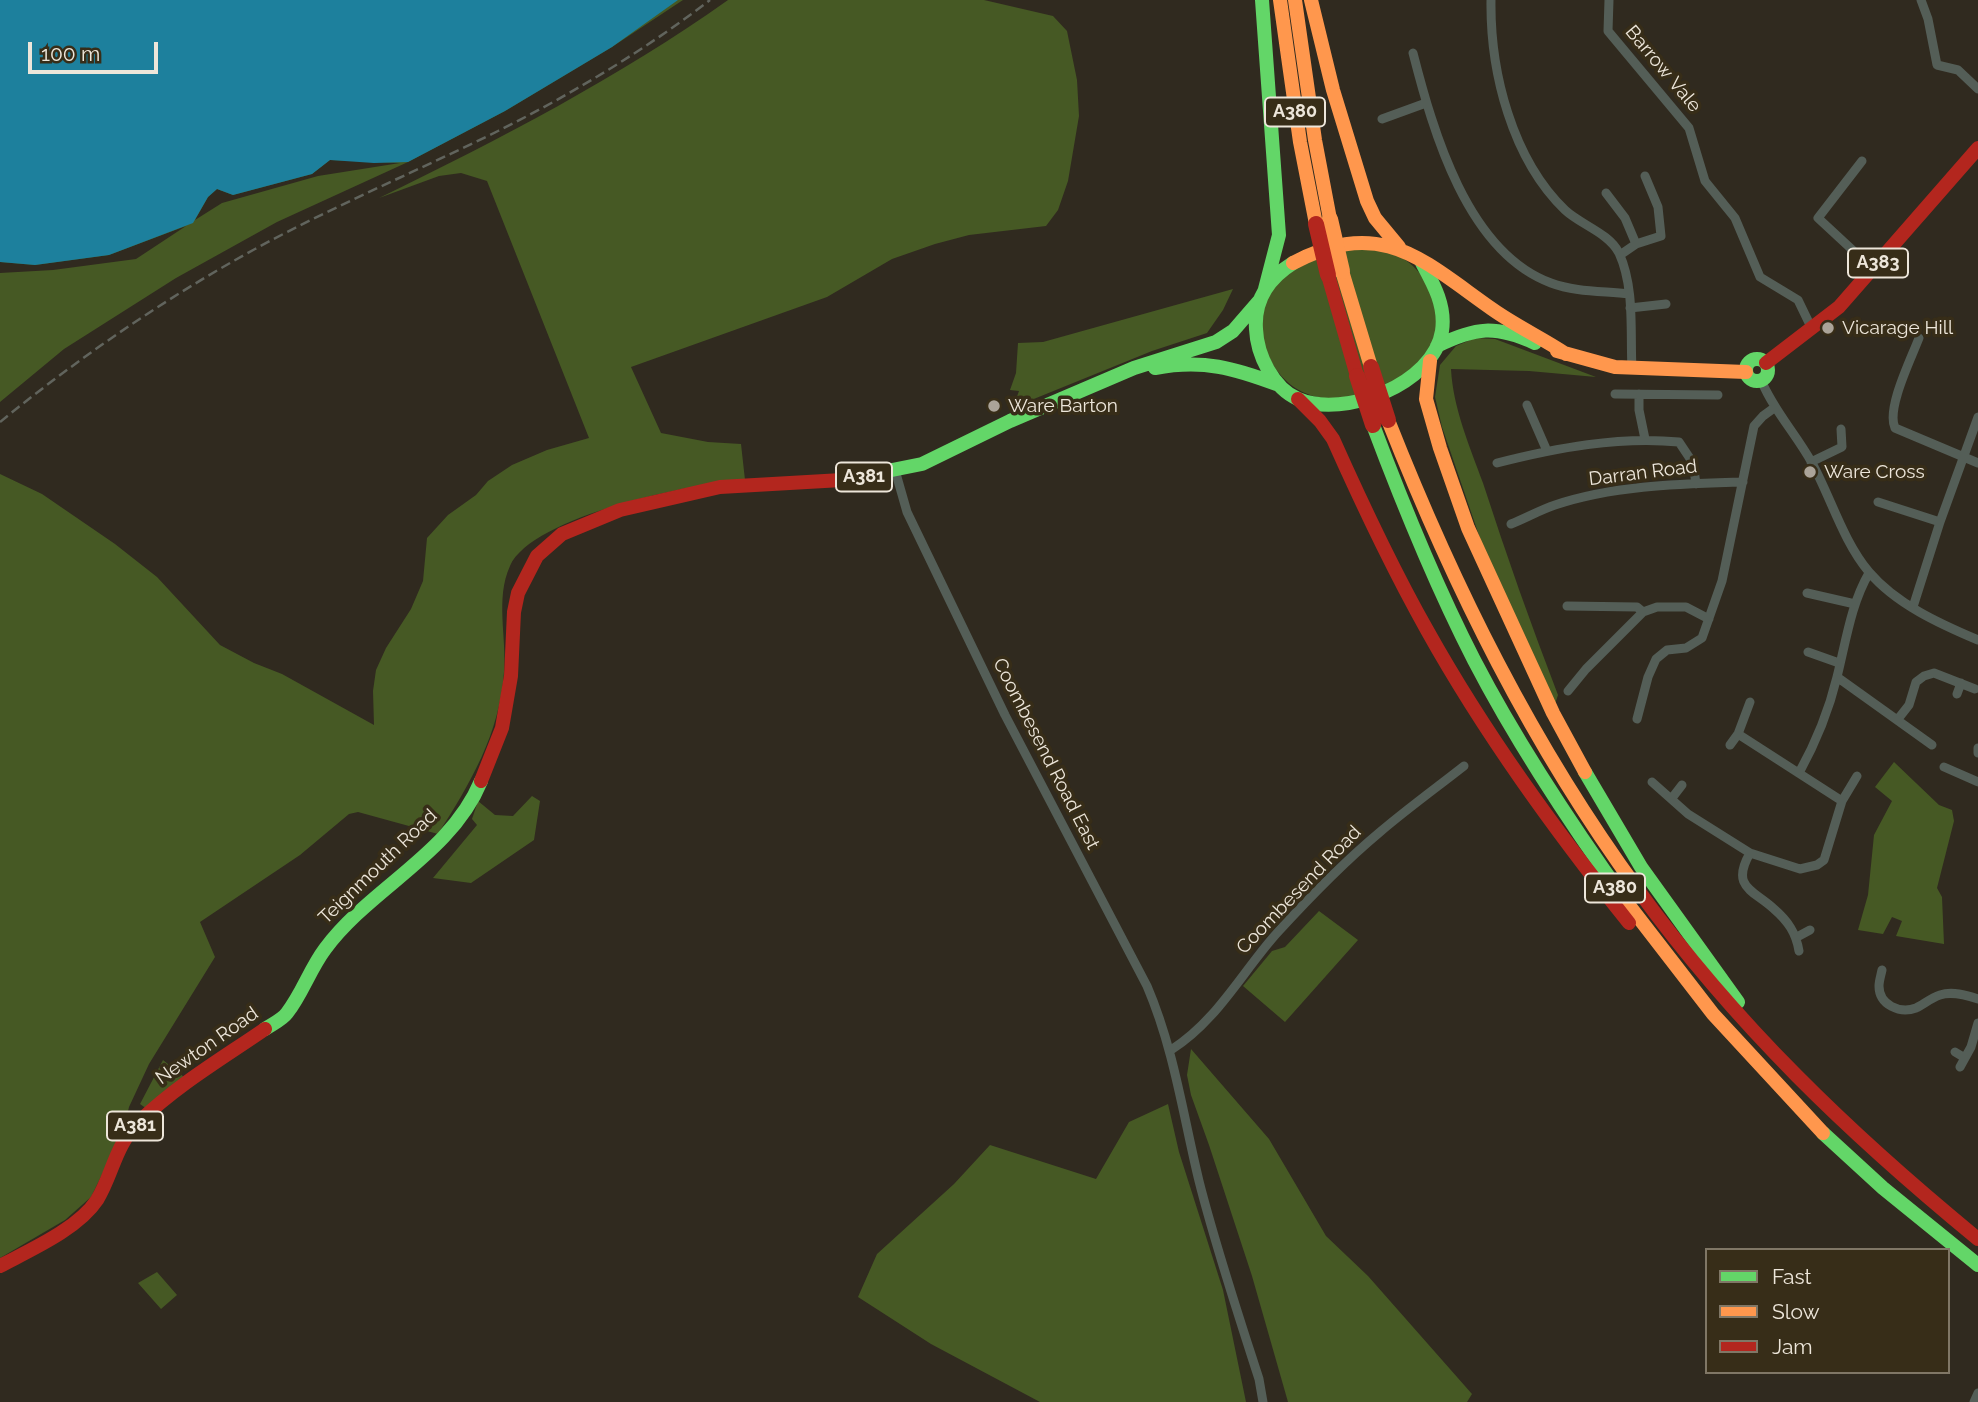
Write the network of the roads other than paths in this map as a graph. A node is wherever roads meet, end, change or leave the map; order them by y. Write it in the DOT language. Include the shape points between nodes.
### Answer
graph roads {
  1 [pos="1262,0"];
  2 [pos="1280,0"];
  3 [pos="1295,0"];
  4 [pos="1311,0"];
  5 [pos="1491,0"];
  6 [pos="1609,0"];
  7 [pos="1921,0"];
  8 [pos="1413,53"];
  9 [pos="1978,89"];
  10 [pos="1426,103"];
  11 [pos="1382,119"];
  12 [pos="1978,148"];
  13 [pos="1862,161"];
  14 [pos="1645,176"];
  15 [pos="1606,192"];
  16 [pos="1323,222"];
  17 [pos="1636,244"];
  18 [pos="1399,247"];
  19 [pos="1620,255"];
  20 [pos="1421,261"];
  21 [pos="1873,269"];
  22 [pos="1262,295"];
  23 [pos="1629,295"];
  24 [pos="1667,303"];
  25 [pos="1630,308"];
  26 [pos="1812,329"];
  27 [pos="1919,338"];
  28 [pos="1434,354"];
  29 [pos="1566,354"];
  30 [pos="1766,363"];
  31 [pos="1632,369"];
  32 [pos="1746,372"];
  33 [pos="1126,373"];
  34 [pos="1761,380"];
  35 [pos="1279,385"];
  36 [pos="1615,394"];
  37 [pos="1639,394"];
  38 [pos="1718,395"];
  39 [pos="1298,399"];
  40 [pos="1527,405"];
  41 [pos="1774,408"];
  42 [pos="1978,417"];
  43 [pos="1380,422"];
  44 [pos="1841,429"];
  45 [pos="1645,439"];
  46 [pos="1547,451"];
  47 [pos="1962,457"];
  48 [pos="1811,462"];
  49 [pos="1497,463"];
  50 [pos="1978,463"];
  51 [pos="895,470"];
  52 [pos="1743,482"];
  53 [pos="1696,484"];
  54 [pos="1878,502"];
  55 [pos="1940,522"];
  56 [pos="1511,524"];
  57 [pos="1869,573"];
  58 [pos="1807,593"];
  59 [pos="1855,604"];
  60 [pos="1567,606"];
  61 [pos="1913,607"];
  62 [pos="1643,612"];
  63 [pos="1709,620"];
  64 [pos="1978,640"];
  65 [pos="1808,652"];
  66 [pos="1839,663"];
  67 [pos="1837,677"];
  68 [pos="1961,683"];
  69 [pos="1975,689"];
  70 [pos="1568,691"];
  71 [pos="1957,694"];
  72 [pos="1750,702"];
  73 [pos="1637,719"];
  74 [pos="1898,719"];
  75 [pos="1738,734"];
  76 [pos="1730,745"];
  77 [pos="1933,745"];
  78 [pos="1464,766"];
  79 [pos="1944,767"];
  80 [pos="1799,773"];
  81 [pos="1857,776"];
  82 [pos="1653,782"];
  83 [pos="1978,782"];
  84 [pos="1682,785"];
  85 [pos="1672,798"];
  86 [pos="1842,801"];
  87 [pos="1749,853"];
  88 [pos="1810,930"];
  89 [pos="1797,937"];
  90 [pos="1799,951"];
  91 [pos="1882,970"];
  92 [pos="1683,977"];
  93 [pos="1978,999"];
  94 [pos="294,1002"];
  95 [pos="1978,1023"];
  96 [pos="1977,1035"];
  97 [pos="1765,1045"];
  98 [pos="1171,1051"];
  99 [pos="1955,1052"];
  100 [pos="1978,1239"];
  101 [pos="1978,1265"];
  102 [pos="0,1266"];
  103 [pos="1978,1393"];
  104 [pos="1263,1402"];
  105 [pos="1974,1402"];
  1 -- 22 [label="main road, A380" via="1279,235"];
  2 -- 16 [label="main road, A380" via="1292,91"];
  3 -- 16 [label="main road, A380"];
  4 -- 18 [label="main road, A380" via="1367,201"];
  5 -- 19 [label="street" via="1494,53 1517,137 1548,192"];
  6 -- 26 [label="street, Barrow Vale" via="1608,31 1689,128 1706,181 1735,218 1760,276 1798,300"];
  7 -- 9 [label="street" via="1937,65 1958,70"];
  8 -- 10 [label="street"];
  10 -- 11 [label="street"];
  10 -- 23 [label="street" via="1465,200 1502,249 1531,274 1552,284"];
  12 -- 21 [label="main road, A383"];
  13 -- 21 [label="street" via="1818,218"];
  14 -- 17 [label="street" via="1658,207 1661,236"];
  15 -- 17 [label="street"];
  16 -- 43 [label="main road, A380, bridge"];
  17 -- 19 [label="street"];
  18 -- 20 [label="main road"];
  18 -- 22 [label="main road" via="1359,242 1315,253 1279,272"];
  19 -- 23 [label="street"];
  20 -- 28 [label="main road" via="1442,305"];
  20 -- 29 [label="main road, A383"];
  21 -- 26 [label="main road, A383"];
  22 -- 33 [label="main road, Teignmouth Road / A381" via="1233,331 1216,342"];
  22 -- 35 [label="main road" via="1257,342"];
  23 -- 25 [label="street"];
  24 -- 25 [label="street"];
  25 -- 31 [label="street"];
  26 -- 30 [label="main road, A383"];
  27 -- 47 [label="street" via="1892,420 1895,428"];
  28 -- 29 [label="main road, A383" via="1469,330 1493,330"];
  28 -- 39 [label="main road" via="1398,388 1357,401"];
  28 -- 97 [label="main road, A380" via="1426,399 1440,448 1468,528 1553,713 1641,867"];
  29 -- 31 [label="main road, A383"];
  30 -- 32 [label="main road, A383" via="1753,360"];
  30 -- 34 [label="main road" via="1768,373"];
  31 -- 32 [label="main road, A383"];
  32 -- 34 [label="main road, A383" via="1752,380"];
  33 -- 35 [label="main road, Teignmouth Road / A381" via="1201,363 1231,366"];
  33 -- 51 [label="main road, Teignmouth Road / A381" via="922,464"];
  34 -- 41 [label="street"];
  35 -- 39 [label="main road"];
  36 -- 37 [label="street"];
  37 -- 38 [label="street"];
  37 -- 45 [label="street"];
  39 -- 92 [label="main road, A380" via="1333,439 1402,587 1502,755 1611,902 1647,945"];
  40 -- 46 [label="street"];
  41 -- 48 [label="street"];
  41 -- 52 [label="street" via="1754,426"];
  42 -- 47 [label="street"];
  43 -- 92 [label="main road, A380" via="1425,557 1474,660 1601,868"];
  43 -- 97 [label="main road, A380" via="1503,677 1551,759 1667,928"];
  44 -- 48 [label="street" via="1842,447"];
  45 -- 46 [label="street"];
  45 -- 53 [label="street" via="1679,442 1693,463"];
  46 -- 49 [label="street"];
  47 -- 50 [label="street"];
  47 -- 55 [label="street"];
  48 -- 57 [label="street"];
  51 -- 94 [label="main road, Teignmouth Road / A381" via="844,480 720,487 620,510 562,534 537,556 518,593 502,728 477,790 438,842 327,946"];
  51 -- 98 [label="street, Coombesend Road East" via="907,512 1005,715 1147,986"];
  52 -- 53 [label="street, Darran Road"];
  52 -- 63 [label="street"];
  53 -- 56 [label="street, Darran Road" via="1604,492 1555,505"];
  54 -- 55 [label="street"];
  55 -- 61 [label="street"];
  57 -- 59 [label="street"];
  57 -- 61 [label="street"];
  58 -- 59 [label="street"];
  59 -- 66 [label="street"];
  60 -- 62 [label="street" via="1637,607"];
  61 -- 64 [label="street"];
  62 -- 63 [label="street" via="1686,607"];
  62 -- 70 [label="street"];
  63 -- 73 [label="street" via="1702,638 1686,648 1667,650 1656,659"];
  65 -- 66 [label="street"];
  66 -- 67 [label="street"];
  67 -- 74 [label="street"];
  67 -- 80 [label="street"];
  68 -- 69 [label="street"];
  68 -- 71 [label="street"];
  68 -- 74 [label="street" via="1934,673 1924,676 1916,682 1909,705"];
  72 -- 75 [label="street"];
  74 -- 77 [label="street"];
  75 -- 76 [label="street"];
  75 -- 80 [label="street"];
  78 -- 98 [label="street, Coombesend Road" via="1378,833 1314,894 1205,1024"];
  79 -- 83 [label="street"];
  80 -- 86 [label="street"];
  81 -- 86 [label="street"];
  82 -- 85 [label="street"];
  84 -- 85 [label="street"];
  85 -- 87 [label="street" via="1688,814"];
  86 -- 87 [label="street" via="1827,854 1817,865 1800,869"];
  87 -- 89 [label="street" via="1742,875 1748,892 1772,907"];
  88 -- 89 [label="street"];
  89 -- 90 [label="street"];
  91 -- 93 [label="street" via="1880,993 1891,1007 1913,1009 1949,993"];
  92 -- 101 [label="main road, A380" via="1762,1071 1830,1140"];
  94 -- 102 [label="main road, Newton Road / A381" via="275,1023 194,1077 140,1121 121,1143 101,1191 81,1217"];
  95 -- 96 [label="street"];
  96 -- 99 [label="street" via="1962,1063"];
  97 -- 100 [label="main road, A380" via="1846,1126"];
  98 -- 104 [label="street, Coombesend Road East" via="1200,1184"];
  103 -- 105 [label="street"];
}
